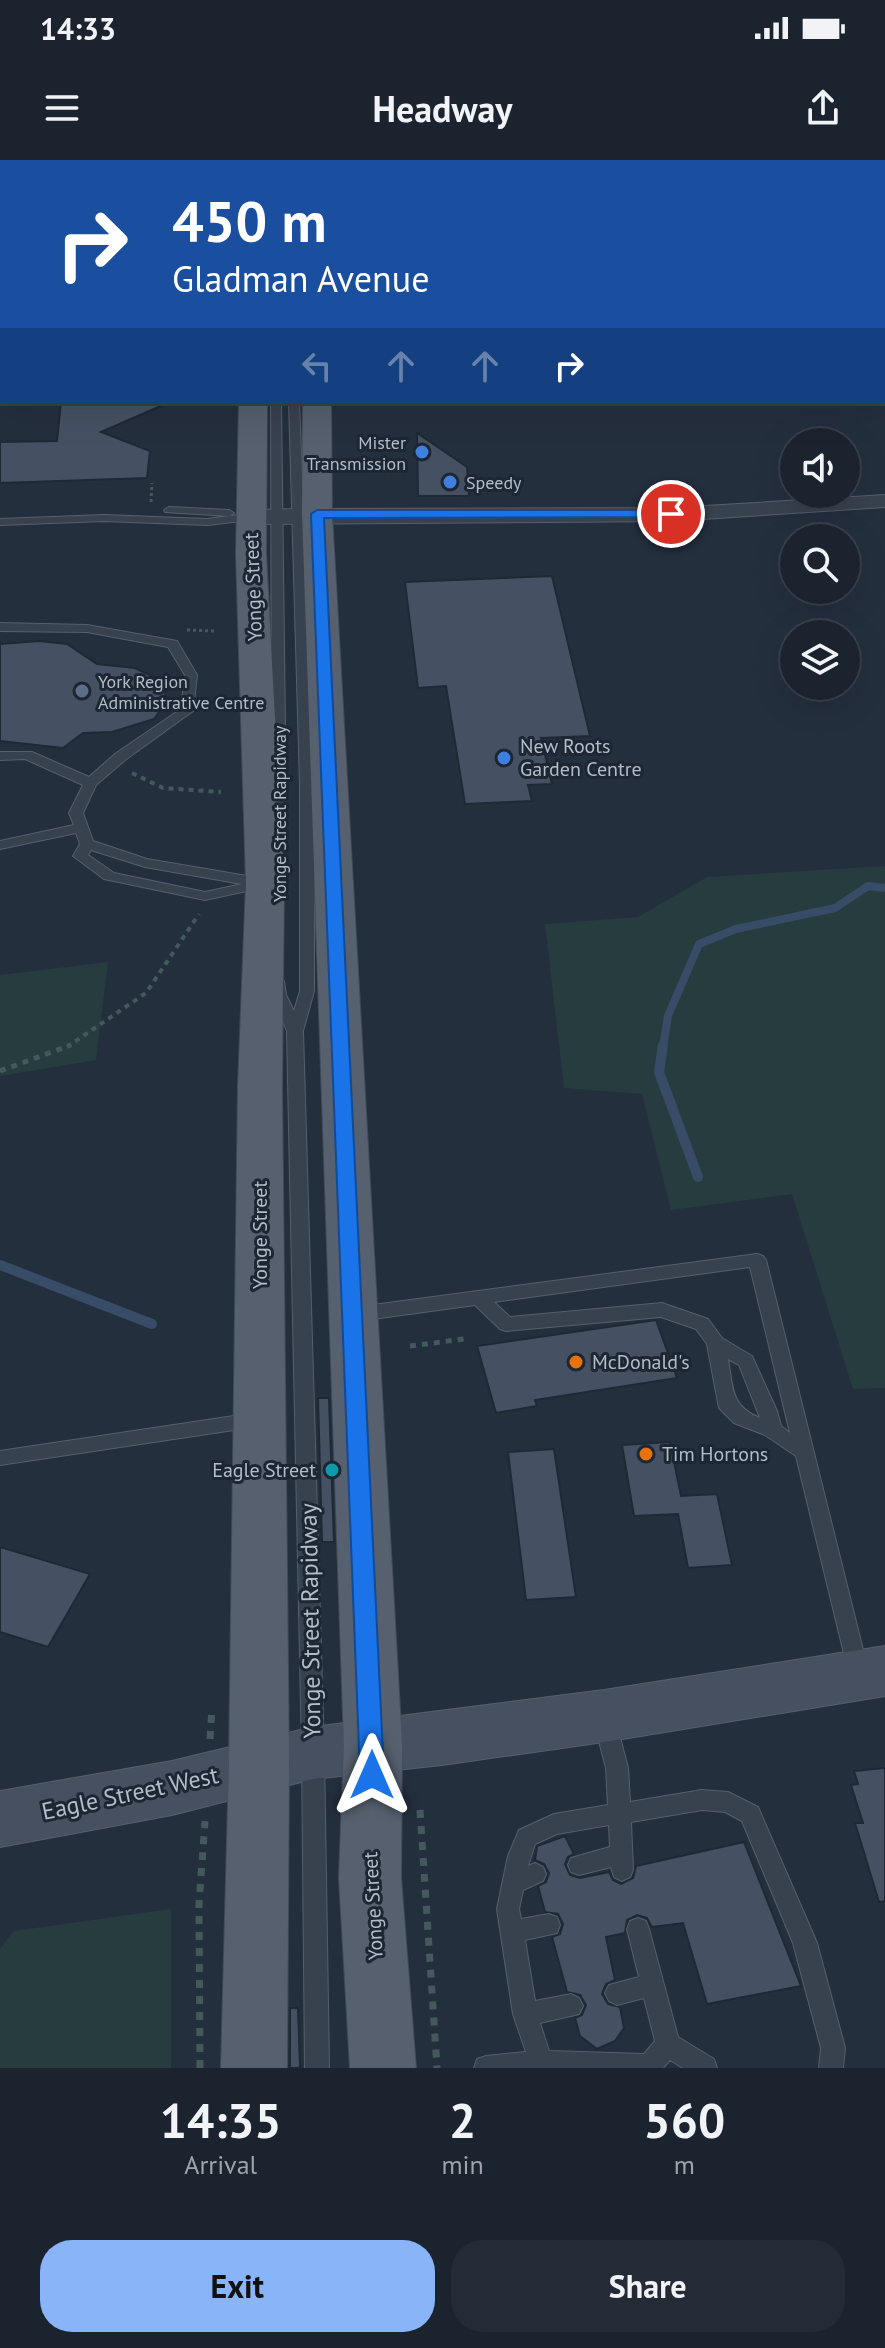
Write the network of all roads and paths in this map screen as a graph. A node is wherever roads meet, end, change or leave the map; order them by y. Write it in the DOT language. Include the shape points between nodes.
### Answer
graph roads {
  1 [pos="254,404"];
  2 [pos="276,404"];
  3 [pos="294,404"];
  4 [pos="316,404"];
  5 [pos="885,501"];
  6 [pos="285,515"];
  7 [pos="0,522"];
  8 [pos="0,627"];
  9 [pos="0,756"];
  10 [pos="113,763"];
  11 [pos="90,783"];
  12 [pos="221,792"];
  13 [pos="279,826"];
  14 [pos="81,828"];
  15 [pos="87,844"];
  16 [pos="0,845"];
  17 [pos="274,886"];
  18 [pos="205,896"];
  19 [pos="279,964"];
  20 [pos="295,1031"];
  21 [pos="0,1071"];
  22 [pos="479,1298"];
  23 [pos="352,1315"];
  24 [pos="464,1339"];
  25 [pos="716,1343"];
  26 [pos="410,1346"];
  27 [pos="259,1419"];
  28 [pos="772,1430"];
  29 [pos="804,1452"];
  30 [pos="0,1458"];
  31 [pos="872,1673"];
  32 [pos="604,1716"];
  33 [pos="373,1745"];
  34 [pos="286,1759"];
  35 [pos="619,1815"];
  36 [pos="0,1819"];
  37 [pos="579,1865"];
  38 [pos="426,1894"];
  39 [pos="549,1925"];
  40 [pos="638,1929"];
  41 [pos="512,1931"];
  42 [pos="200,1936"];
  43 [pos="653,1985"];
  44 [pos="617,1993"];
  45 [pos="571,2006"];
  46 [pos="525,2014"];
  47 [pos="668,2045"];
  48 [pos="541,2063"];
  49 [pos="499,2067"];
  50 [pos="200,2068"];
  51 [pos="254,2068"];
  52 [pos="317,2068"];
  53 [pos="383,2068"];
  54 [pos="437,2068"];
  55 [pos="705,2068"];
  56 [pos="831,2068"];
  1 -- 6 [label="main road, Yonge Street"];
  2 -- 6 [label="lane, Yonge Street Rapidway"];
  3 -- 6 [label="lane, Yonge Street Rapidway"];
  4 -- 6 [label="main road, Yonge Street"];
  5 -- 6 [label="street" via="645,515"];
  6 -- 7 [label="lane" via="207,522"];
  6 -- 13 [label="lane, Yonge Street Rapidway"];
  6 -- 17 [label="main road, Yonge Street"];
  6 -- 20 [label="lane, Yonge Street Rapidway" via="307,785 307,991"];
  6 -- 23 [label="main road, Yonge Street"];
  8 -- 10 [label="lane" via="113,629 173,644 191,675 187,711"];
  9 -- 11 [label="lane" via="27,755"];
  10 -- 11 [label="lane"];
  10 -- 12 [label="path" via="163,788"];
  11 -- 14 [label="lane" via="76,813"];
  14 -- 15 [label="lane"];
  14 -- 16 [label="lane"];
  15 -- 17 [label="lane" via="145,863"];
  15 -- 18 [label="lane" via="80,856 109,876"];
  17 -- 18 [label="lane"];
  17 -- 27 [label="main road, Yonge Street" via="260,1101"];
  18 -- 21 [label="path" via="197,921 146,993 68,1047"];
  19 -- 20 [label="lane, Yonge Street Rapidway" via="279,995"];
  20 -- 34 [label="lane, Yonge Street Rapidway"];
  22 -- 23 [label="lane"];
  22 -- 25 [label="lane" via="506,1324 662,1310 702,1324"];
  22 -- 29 [label="lane" via="757,1260"];
  23 -- 33 [label="main road, Yonge Street"];
  24 -- 26 [label="path"];
  25 -- 28 [label="lane" via="746,1361"];
  25 -- 28 [label="lane" via="726,1403 741,1418"];
  27 -- 30 [label="lane"];
  27 -- 34 [label="main road, Yonge Street"];
  28 -- 29 [label="lane"];
  29 -- 31 [label="lane"];
  31 -- 32 [label="main road"];
  32 -- 33 [label="main road"];
  32 -- 35 [label="lane" via="617,1768"];
  33 -- 34 [label="main road"];
  33 -- 53 [label="main road, Yonge Street" via="370,1878"];
  34 -- 36 [label="main road, Eagle Street West" via="172,1788"];
  34 -- 51 [label="main road, Yonge Street"];
  34 -- 52 [label="lane, Yonge Street Rapidway"];
  35 -- 37 [label="lane" via="622,1862"];
  35 -- 41 [label="lane" via="554,1824 527,1837 524,1879 508,1909"];
  35 -- 56 [label="lane" via="702,1800 728,1802 750,1814 805,1943 833,2048"];
  38 -- 54 [label="path"];
  39 -- 41 [label="lane"];
  40 -- 43 [label="lane"];
  41 -- 46 [label="lane"];
  42 -- 50 [label="path"];
  43 -- 44 [label="lane"];
  43 -- 47 [label="lane"];
  45 -- 46 [label="lane"];
  46 -- 48 [label="lane"];
  47 -- 48 [label="lane" via="649,2066"];
  47 -- 55 [label="lane"];
  48 -- 49 [label="lane"];
}
